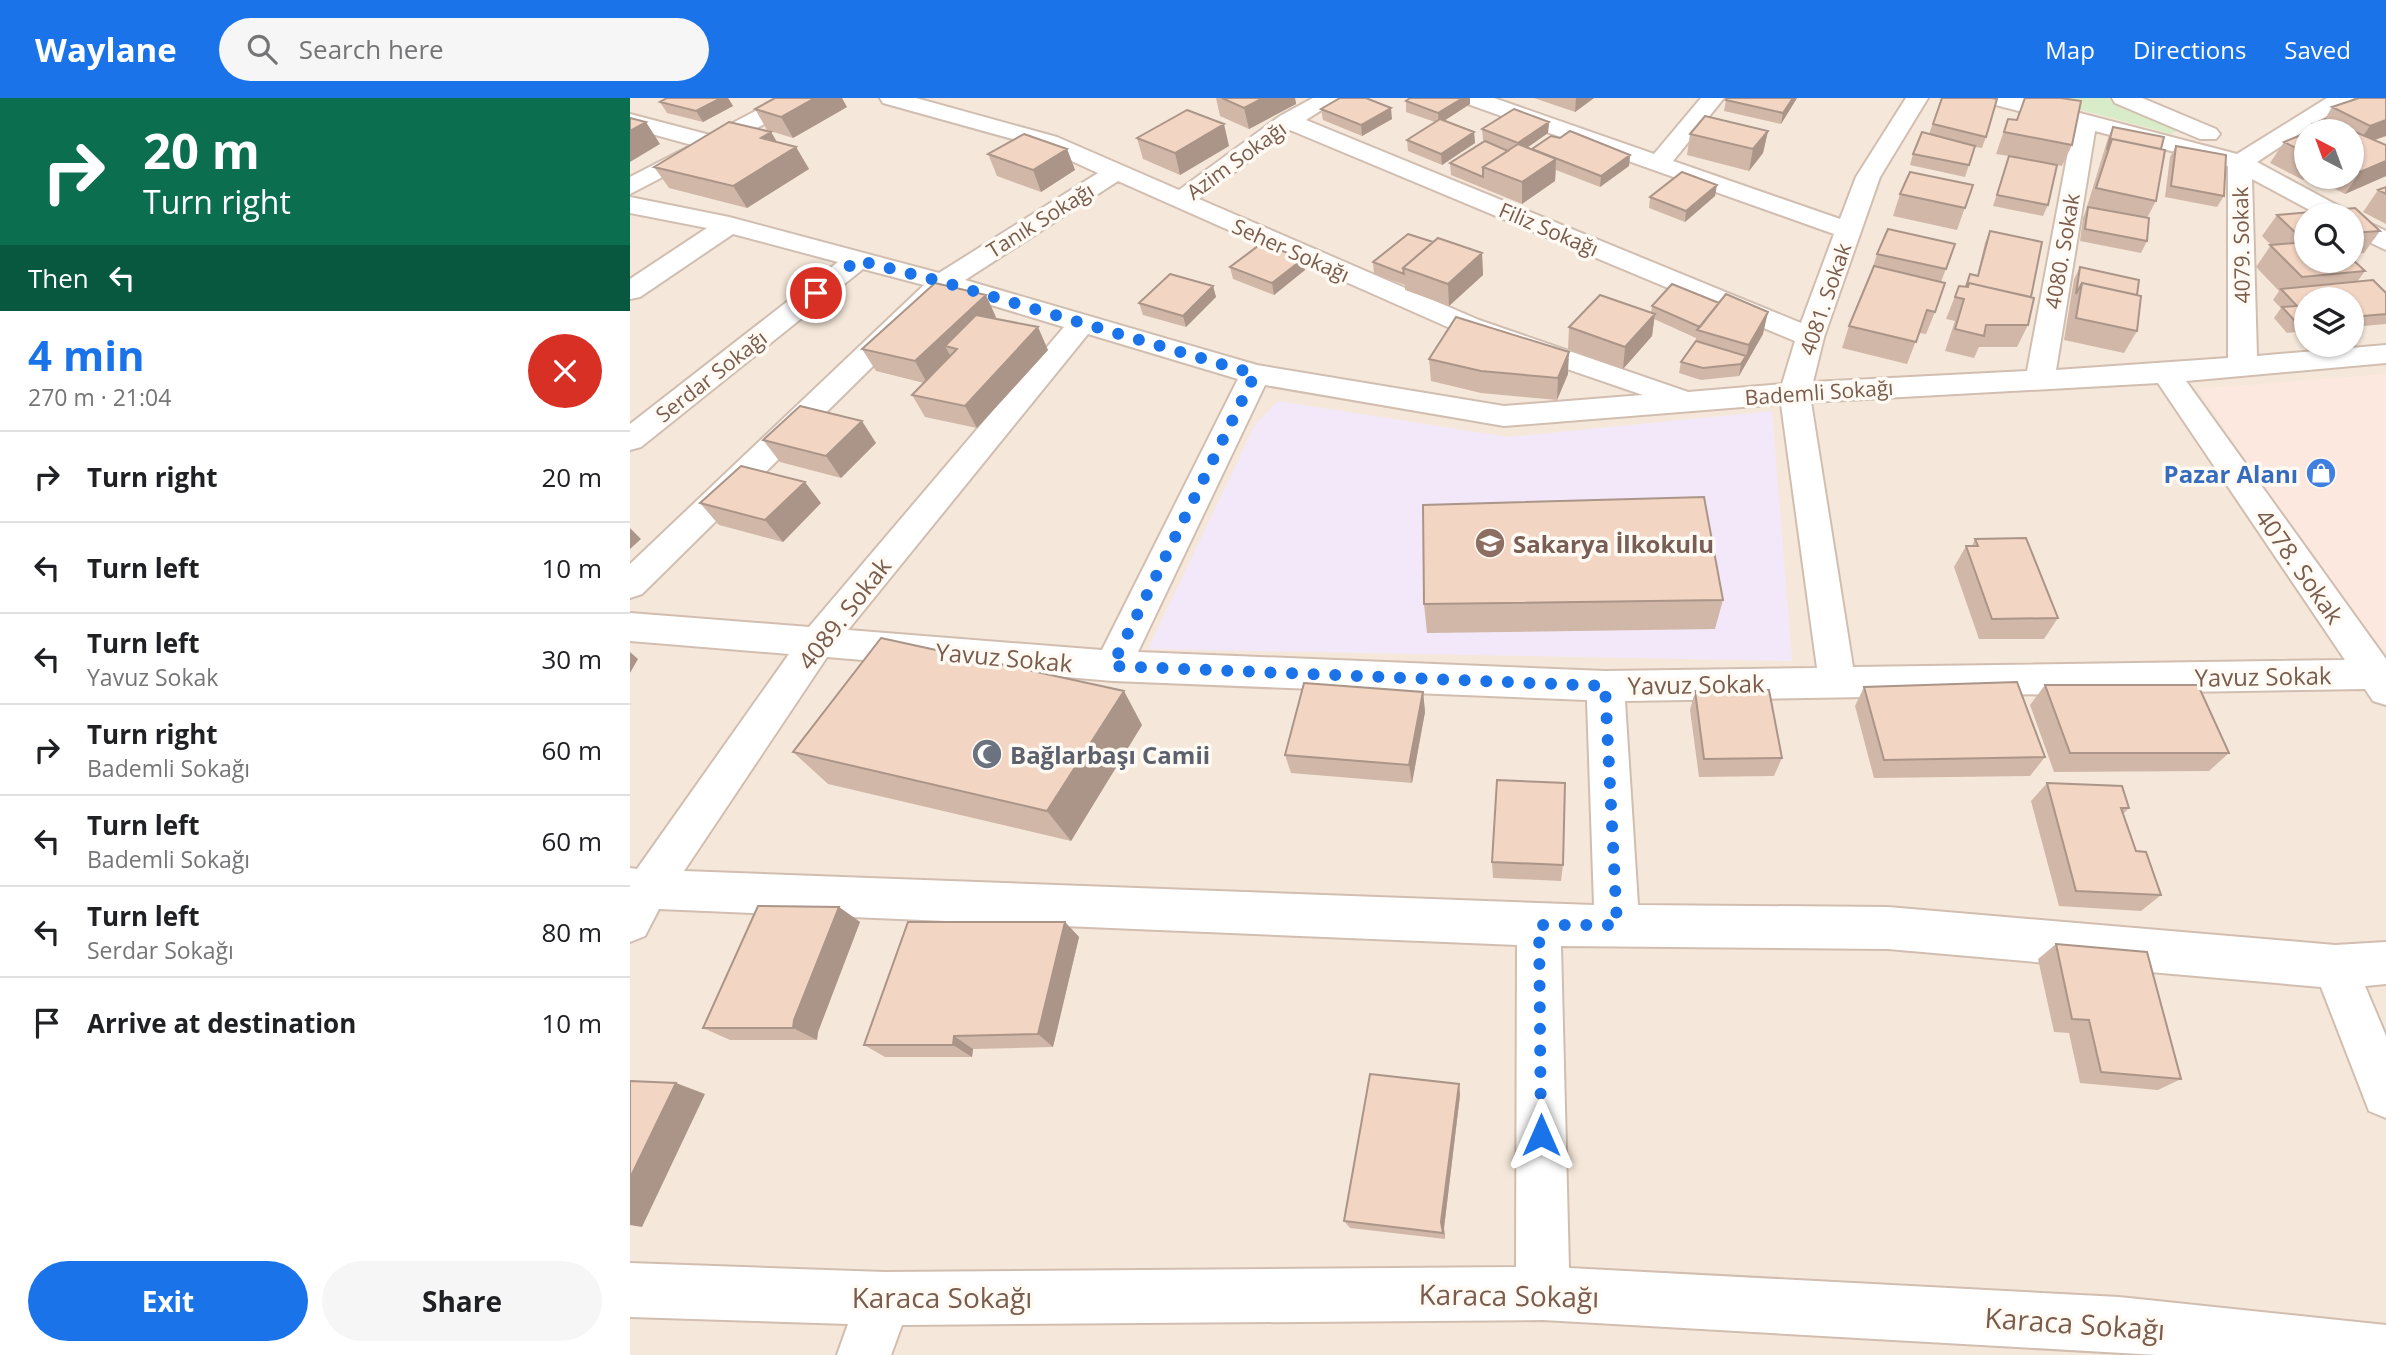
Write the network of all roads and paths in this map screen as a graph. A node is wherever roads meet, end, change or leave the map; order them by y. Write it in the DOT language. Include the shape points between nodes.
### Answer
graph roads {
  1 [pos="797,98"];
  2 [pos="891,98"];
  3 [pos="1329,98"];
  4 [pos="1473,98"];
  5 [pos="1713,98"];
  6 [pos="1917,98"];
  7 [pos="1996,98"];
  8 [pos="2123,98"];
  9 [pos="2343,98"];
  10 [pos="1503,102"];
  11 [pos="630,121"];
  12 [pos="1288,121"];
  13 [pos="2085,122"];
  14 [pos="713,143"];
  15 [pos="2247,158"];
  16 [pos="1658,164"];
  17 [pos="1116,172"];
  18 [pos="630,187"];
  19 [pos="1180,201"];
  20 [pos="2318,203"];
  21 [pos="630,205"];
  22 [pos="729,225"];
  23 [pos="2364,230"];
  24 [pos="1849,231"];
  25 [pos="2386,242"];
  26 [pos="857,260"];
  27 [pos="943,282"];
  28 [pos="630,291"];
  29 [pos="1083,322"];
  30 [pos="1810,337"];
  31 [pos="2386,354"];
  32 [pos="2243,366"];
  33 [pos="2166,373"];
  34 [pos="1255,374"];
  35 [pos="2040,379"];
  36 [pos="1794,393"];
  37 [pos="1691,401"];
  38 [pos="630,440"];
  39 [pos="630,585"];
  40 [pos="630,627"];
  41 [pos="818,642"];
  42 [pos="1112,666"];
  43 [pos="2382,679"];
  44 [pos="1837,681"];
  45 [pos="1605,686"];
  46 [pos="636,900"];
  47 [pos="1539,925"];
  48 [pos="1617,925"];
  49 [pos="2386,963"];
  50 [pos="2335,967"];
  51 [pos="2386,1094"];
  52 [pos="630,1290"];
  53 [pos="1543,1293"];
  54 [pos="884,1299"];
  55 [pos="2386,1352"];
  56 [pos="864,1355"];
  1 -- 14 [label="street"];
  2 -- 17 [label="street, Seher Sokağı" via="1049,142"];
  3 -- 12 [label="street, Azim Sokağı"];
  4 -- 10 [label="street"];
  5 -- 16 [label="street"];
  6 -- 24 [label="street, 4081. Sokak" via="1868,177"];
  7 -- 13 [label="street"];
  8 -- 15 [label="street"];
  9 -- 15 [label="street, 4079. Sokak"];
  10 -- 16 [label="street"];
  11 -- 14 [label="street"];
  12 -- 19 [label="street, Azim Sokağı"];
  12 -- 30 [label="street, Filiz Sokağı"];
  13 -- 15 [label="street"];
  13 -- 35 [label="street, 4080. Sokak"];
  14 -- 18 [label="street"];
  15 -- 20 [label="street"];
  15 -- 32 [label="street, 4079. Sokak"];
  16 -- 24 [label="street"];
  17 -- 19 [label="street, Seher Sokağı"];
  17 -- 27 [label="street, Tanık Sokağı"];
  19 -- 37 [label="street, Seher Sokağı" via="1469,326"];
  21 -- 22 [label="street, Bademli Sokağı"];
  22 -- 26 [label="street, Bademli Sokağı"];
  22 -- 28 [label="street"];
  23 -- 25 [label="street"];
  24 -- 30 [label="street, 4081. Sokak"];
  26 -- 27 [label="street, Bademli Sokağı"];
  26 -- 38 [label="street, Serdar Sokağı"];
  27 -- 29 [label="street, Bademli Sokağı"];
  27 -- 39 [label="street, Tanık Sokağı"];
  29 -- 34 [label="street, Bademli Sokağı"];
  29 -- 41 [label="street, 4089. Sokak"];
  30 -- 36 [label="street, 4081. Sokak"];
  31 -- 32 [label="street, Bademli Sokağı"];
  32 -- 33 [label="street, Bademli Sokağı"];
  33 -- 35 [label="street, Bademli Sokağı"];
  33 -- 43 [label="street, 4078. Sokak"];
  34 -- 37 [label="street, Bademli Sokağı" via="1504,416"];
  34 -- 42 [label="street"];
  35 -- 36 [label="street, Bademli Sokağı"];
  36 -- 37 [label="street, Bademli Sokağı"];
  36 -- 44 [label="street, 4081. Sokak"];
  40 -- 41 [label="street, Yavuz Sokak"];
  41 -- 42 [label="street, Yavuz Sokak"];
  41 -- 46 [label="street, 4089. Sokak"];
  42 -- 45 [label="street, Yavuz Sokak"];
  43 -- 44 [label="street, Yavuz Sokak"];
  44 -- 45 [label="street, Yavuz Sokak"];
  45 -- 48 [label="street"];
  46 -- 47 [label="street"];
  47 -- 48 [label="street"];
  47 -- 53 [label="street"];
  48 -- 50 [label="street" via="1888,928"];
  49 -- 50 [label="street"];
  50 -- 51 [label="street"];
  52 -- 54 [label="street, Karaca Sokağı"];
  53 -- 54 [label="street, Karaca Sokağı"];
  53 -- 55 [label="street, Karaca Sokağı" via="2119,1324"];
  54 -- 56 [label="street"];
}
